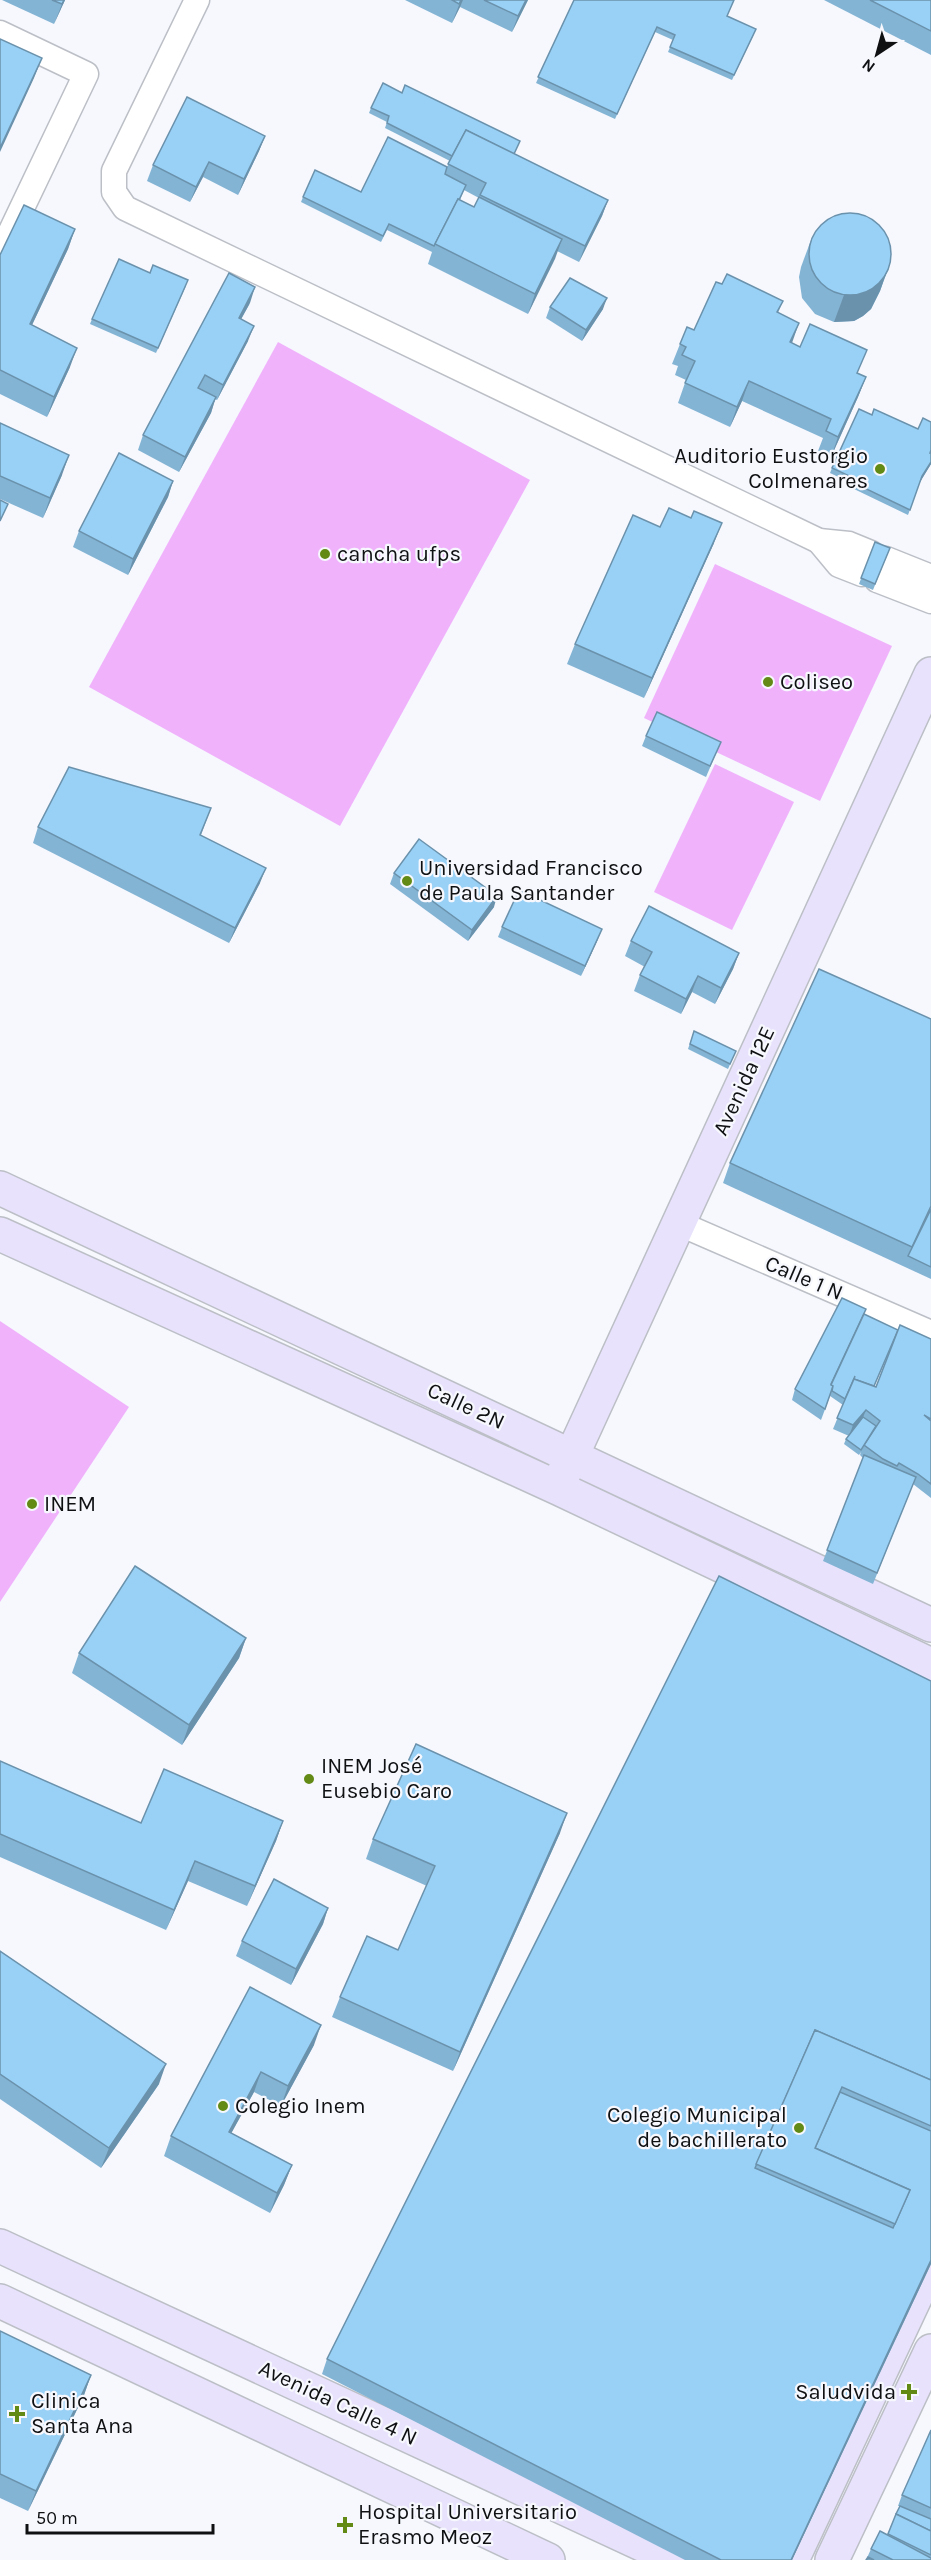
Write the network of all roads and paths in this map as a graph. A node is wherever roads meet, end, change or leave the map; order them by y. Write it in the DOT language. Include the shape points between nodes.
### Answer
graph roads {
  1 [pos="197,0"];
  2 [pos="0,33"];
  3 [pos="0,254"];
  4 [pos="874,566"];
  5 [pos="931,577"];
  6 [pos="931,601"];
  7 [pos="931,674"];
  8 [pos="0,1188"];
  9 [pos="678,1223"];
  10 [pos="0,1234"];
  11 [pos="931,1333"];
  12 [pos="570,1455"];
  13 [pos="558,1488"];
  14 [pos="931,1625"];
  15 [pos="931,1665"];
  16 [pos="0,2246"];
  17 [pos="931,2264"];
  18 [pos="0,2301"];
  19 [pos="143,2312"];
  20 [pos="931,2351"];
  21 [pos="122,2359"];
  22 [pos="548,2560"];
  23 [pos="676,2560"];
  24 [pos="792,2560"];
  25 [pos="832,2560"];
  1 -- 4 [label="street" via="114,171 114,192 125,208 819,541 849,544"];
  2 -- 3 [label="street" via="86,74"];
  4 -- 5 [label="street"];
  4 -- 6 [label="street"];
  7 -- 9 [label="street, Avenida 12E" via="808,969"];
  8 -- 12 [label="street, Calle 2N"];
  9 -- 11 [label="street, Calle 1 N"];
  9 -- 12 [label="street, Avenida 12E"];
  10 -- 13 [label="street, Calle 2N"];
  12 -- 13 [label="street, Avenida 12E"];
  12 -- 14 [label="street, Calle 2N"];
  13 -- 15 [label="street, Calle 2N"];
  16 -- 19 [label="street, Avenida Calle 4 N"];
  17 -- 24 [label="street"];
  18 -- 21 [label="street"];
  19 -- 21 [label="street"];
  19 -- 23 [label="street, Avenida Calle 4 N"];
  20 -- 25 [label="street"];
  21 -- 22 [label="street"];
}
